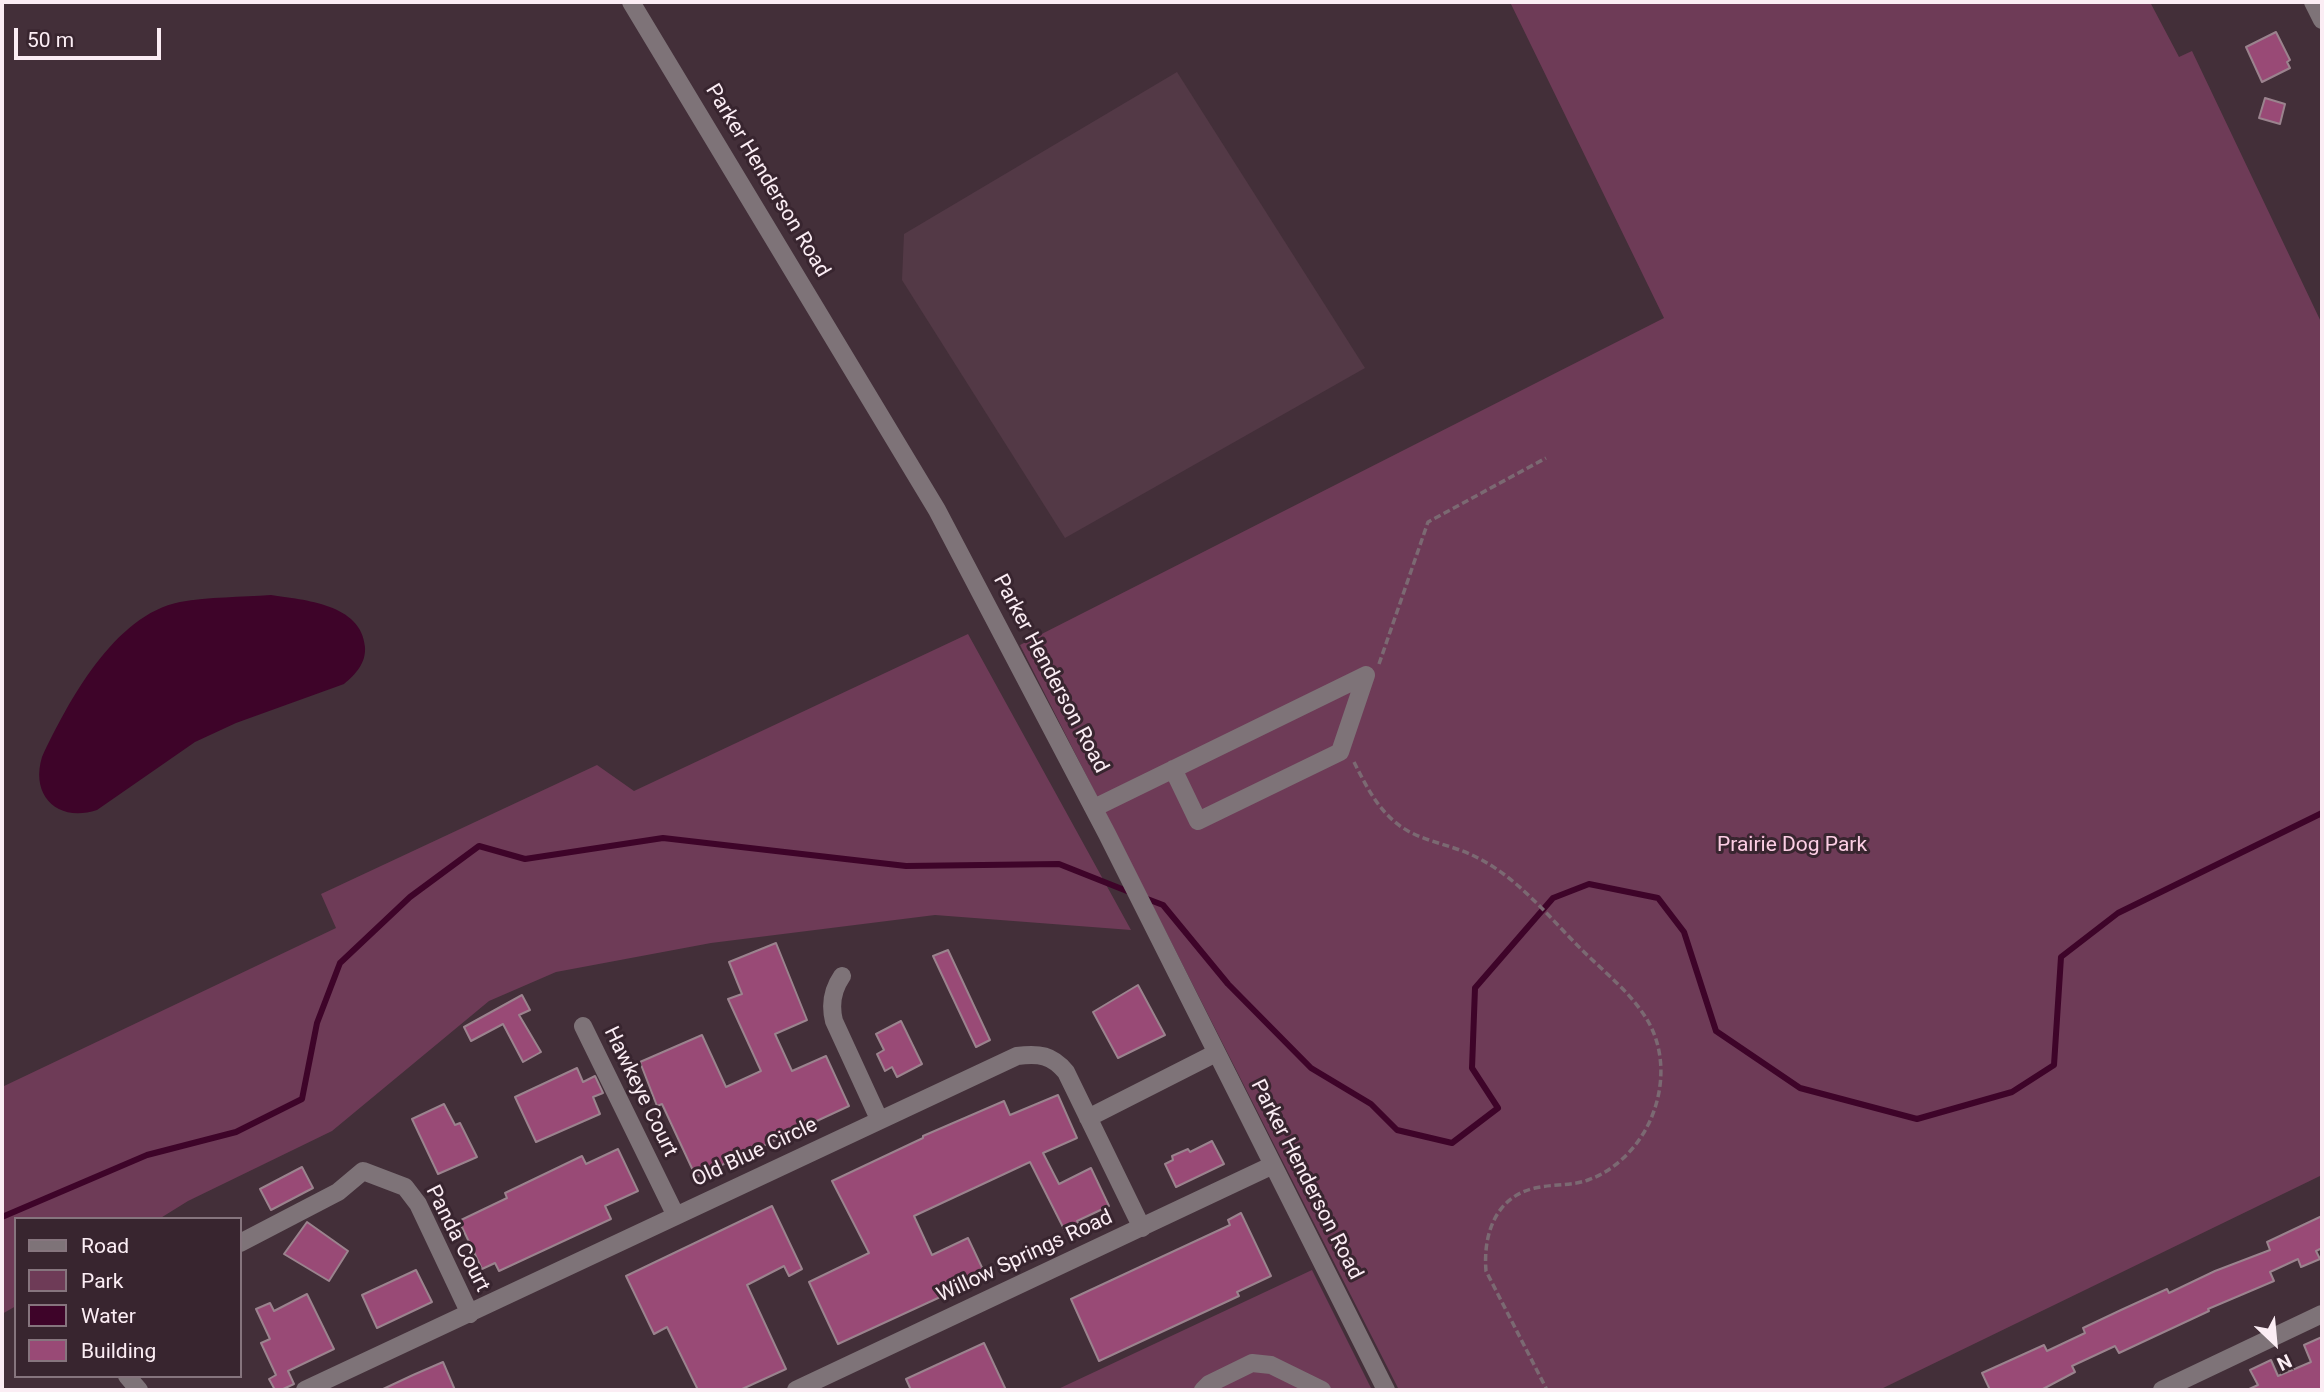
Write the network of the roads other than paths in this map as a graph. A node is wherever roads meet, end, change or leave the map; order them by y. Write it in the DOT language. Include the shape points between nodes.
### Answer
graph roads {
  1 [pos="631,2"];
  2 [pos="2313,2"];
  3 [pos="2322,20"];
  4 [pos="1173,769"];
  5 [pos="1094,808"];
  6 [pos="842,976"];
  7 [pos="583,1026"];
  8 [pos="1216,1053"];
  9 [pos="1088,1118"];
  10 [pos="880,1119"];
  11 [pos="1273,1165"];
  12 [pos="676,1216"];
  13 [pos="1142,1228"];
  14 [pos="242,1242"];
  15 [pos="470,1314"];
  16 [pos="2322,1314"];
  17 [pos="1296,1384"];
  18 [pos="305,1390"];
  19 [pos="796,1390"];
  20 [pos="1203,1390"];
  21 [pos="1322,1390"];
  22 [pos="1386,1390"];
  23 [pos="2162,1390"];
  1 -- 5 [label="street, Parker Henderson Road" via="937,510"];
  2 -- 3 [label="street"];
  4 -- 4 [label="street" via="1279,717 1366,675 1340,752 1328,758 1198,821"];
  4 -- 5 [label="street"];
  5 -- 8 [label="street, Parker Henderson Road"];
  6 -- 10 [label="street" via="831,1008 834,1021"];
  7 -- 12 [label="street, Hawkeye Court"];
  8 -- 9 [label="street"];
  8 -- 11 [label="street, Parker Henderson Road"];
  9 -- 10 [label="street, Old Blue Circle" via="1061,1066 1037,1054 1017,1056"];
  9 -- 13 [label="street, Old Blue Circle"];
  10 -- 12 [label="street, Old Blue Circle"];
  11 -- 13 [label="street, Willow Springs Road"];
  11 -- 22 [label="street, Parker Henderson Road"];
  12 -- 15 [label="street, Old Blue Circle"];
  13 -- 19 [label="street, Willow Springs Road"];
  14 -- 15 [label="street, Panda Court" via="338,1192 363,1171 405,1187 418,1204"];
  15 -- 18 [label="street, Old Blue Circle"];
  16 -- 23 [label="street"];
  17 -- 20 [label="street" via="1271,1365 1252,1363"];
  17 -- 21 [label="street"];
}
